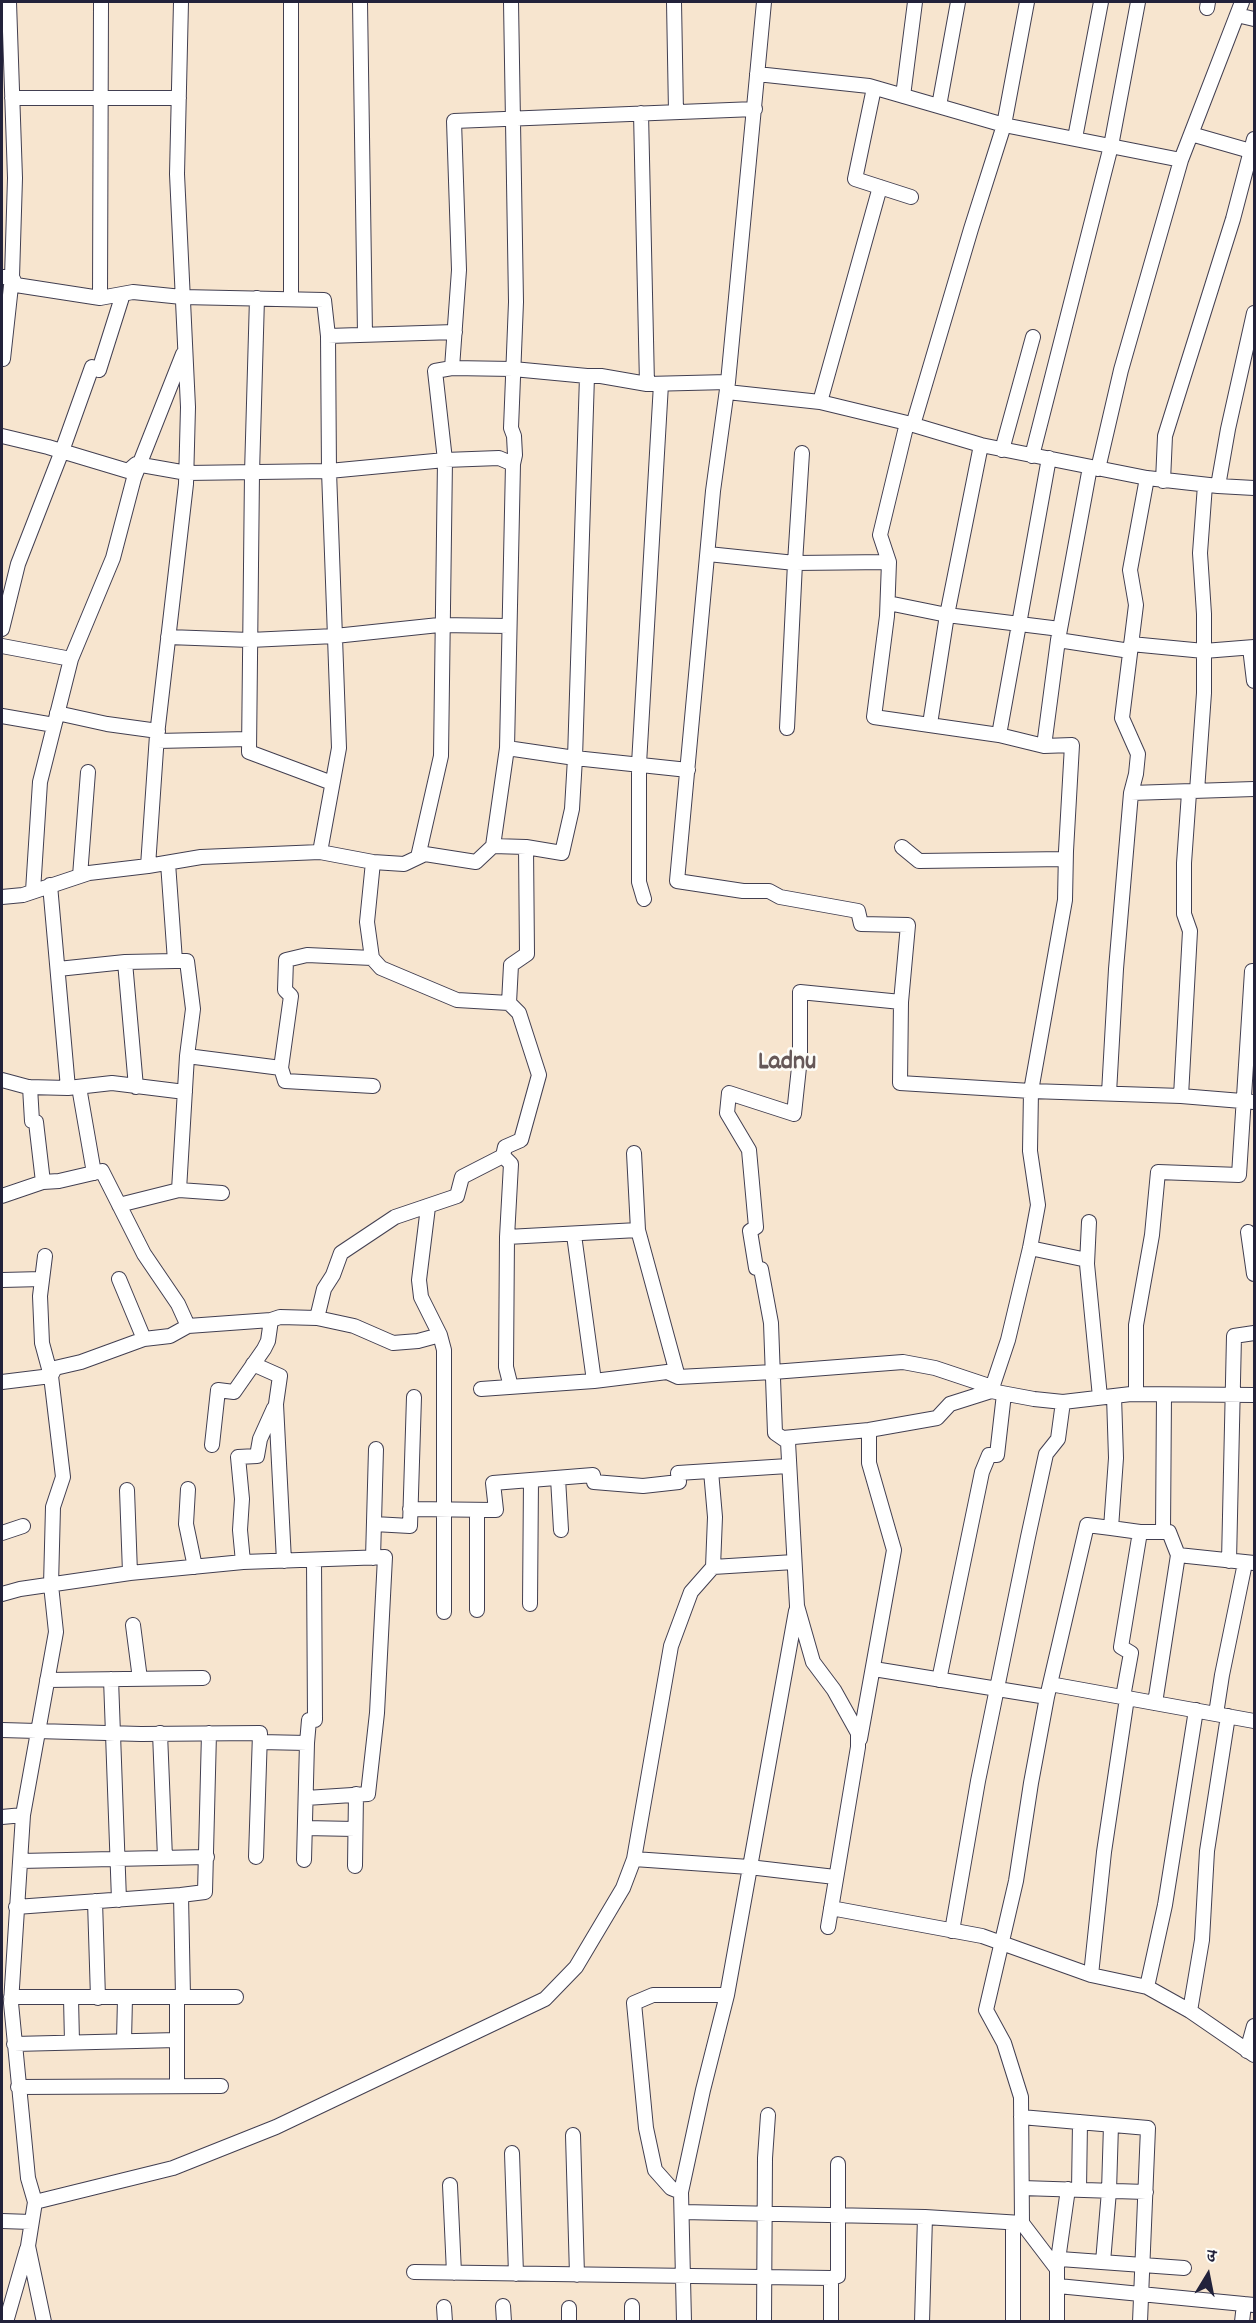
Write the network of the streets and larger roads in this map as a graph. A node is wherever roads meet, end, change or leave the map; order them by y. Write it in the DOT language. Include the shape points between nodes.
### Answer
graph roads {
  1 [pos="9,2"];
  2 [pos="101,2"];
  3 [pos="182,2"];
  4 [pos="291,2"];
  5 [pos="360,2"];
  6 [pos="511,2"];
  7 [pos="674,2"];
  8 [pos="764,2"];
  9 [pos="915,2"];
  10 [pos="958,2"];
  11 [pos="1027,2"];
  12 [pos="1101,2"];
  13 [pos="1138,2"];
  14 [pos="1242,2"];
  15 [pos="1237,15"];
  16 [pos="1254,19"];
  17 [pos="757,74"];
  18 [pos="874,88"];
  19 [pos="903,96"];
  20 [pos="12,98"];
  21 [pos="102,98"];
  22 [pos="179,98"];
  23 [pos="939,106"];
  24 [pos="755,109"];
  25 [pos="676,112"];
  26 [pos="641,113"];
  27 [pos="512,119"];
  28 [pos="1004,125"];
  29 [pos="1191,134"];
  30 [pos="1075,138"];
  31 [pos="1111,146"];
  32 [pos="1253,148"];
  33 [pos="1181,160"];
  34 [pos="880,187"];
  35 [pos="911,197"];
  36 [pos="7,277"];
  37 [pos="123,294"];
  38 [pos="182,297"];
  39 [pos="100,298"];
  40 [pos="257,298"];
  41 [pos="291,299"];
  42 [pos="1254,313"];
  43 [pos="455,332"];
  44 [pos="365,335"];
  45 [pos="328,336"];
  46 [pos="1033,337"];
  47 [pos="185,349"];
  48 [pos="3,359"];
  49 [pos="452,368"];
  50 [pos="513,369"];
  51 [pos="587,376"];
  52 [pos="654,384"];
  53 [pos="728,387"];
  54 [pos="820,402"];
  55 [pos="910,424"];
  56 [pos="2,436"];
  57 [pos="981,445"];
  58 [pos="1002,450"];
  59 [pos="62,451"];
  60 [pos="802,453"];
  61 [pos="1032,456"];
  62 [pos="1049,458"];
  63 [pos="445,460"];
  64 [pos="513,464"];
  65 [pos="139,465"];
  66 [pos="1094,468"];
  67 [pos="329,471"];
  68 [pos="186,473"];
  69 [pos="252,473"];
  70 [pos="1147,478"];
  71 [pos="1164,481"];
  72 [pos="1211,486"];
  73 [pos="1254,488"];
  74 [pos="708,554"];
  75 [pos="889,562"];
  76 [pos="795,563"];
  77 [pos="888,603"];
  78 [pos="947,615"];
  79 [pos="1017,624"];
  80 [pos="442,626"];
  81 [pos="509,626"];
  82 [pos="2,629"];
  83 [pos="1059,635"];
  84 [pos="335,636"];
  85 [pos="168,637"];
  86 [pos="250,640"];
  87 [pos="2,646"];
  88 [pos="1130,647"];
  89 [pos="1252,647"];
  90 [pos="1204,651"];
  91 [pos="71,659"];
  92 [pos="1254,681"];
  93 [pos="2,716"];
  94 [pos="56,719"];
  95 [pos="930,724"];
  96 [pos="787,728"];
  97 [pos="999,735"];
  98 [pos="157,736"];
  99 [pos="249,739"];
  100 [pos="1044,746"];
  101 [pos="507,748"];
  102 [pos="575,758"];
  103 [pos="639,764"];
  104 [pos="688,770"];
  105 [pos="88,772"];
  106 [pos="332,783"];
  107 [pos="1254,789"];
  108 [pos="1193,792"];
  109 [pos="1131,793"];
  110 [pos="493,846"];
  111 [pos="526,847"];
  112 [pos="902,847"];
  113 [pos="320,852"];
  114 [pos="418,857"];
  115 [pos="1065,859"];
  116 [pos="373,862"];
  117 [pos="168,863"];
  118 [pos="148,866"];
  119 [pos="80,876"];
  120 [pos="50,885"];
  121 [pos="33,891"];
  122 [pos="2,897"];
  123 [pos="644,899"];
  124 [pos="372,958"];
  125 [pos="175,961"];
  126 [pos="125,962"];
  127 [pos="58,969"];
  128 [pos="1252,971"];
  129 [pos="901,1002"];
  130 [pos="509,1003"];
  131 [pos="187,1056"];
  132 [pos="281,1068"];
  133 [pos="2,1080"];
  134 [pos="373,1086"];
  135 [pos="30,1087"];
  136 [pos="74,1087"];
  137 [pos="136,1087"];
  138 [pos="1031,1090"];
  139 [pos="185,1092"];
  140 [pos="1109,1093"];
  141 [pos="1181,1096"];
  142 [pos="1249,1102"];
  143 [pos="634,1153"];
  144 [pos="502,1156"];
  145 [pos="94,1173"];
  146 [pos="43,1182"];
  147 [pos="179,1190"];
  148 [pos="222,1193"];
  149 [pos="2,1196"];
  150 [pos="119,1205"];
  151 [pos="428,1207"];
  152 [pos="1089,1222"];
  153 [pos="638,1230"];
  154 [pos="1248,1232"];
  155 [pos="574,1235"];
  156 [pos="507,1237"];
  157 [pos="1030,1248"];
  158 [pos="45,1256"];
  159 [pos="1087,1260"];
  160 [pos="1254,1274"];
  161 [pos="42,1279"];
  162 [pos="119,1279"];
  163 [pos="2,1280"];
  164 [pos="317,1318"];
  165 [pos="271,1320"];
  166 [pos="188,1326"];
  167 [pos="1254,1333"];
  168 [pos="440,1335"];
  169 [pos="144,1339"];
  170 [pos="253,1364"];
  171 [pos="773,1372"];
  172 [pos="51,1376"];
  173 [pos="678,1377"];
  174 [pos="594,1381"];
  175 [pos="2,1382"];
  176 [pos="511,1387"];
  177 [pos="481,1389"];
  178 [pos="996,1391"];
  179 [pos="1136,1394"];
  180 [pos="1164,1395"];
  181 [pos="1233,1395"];
  182 [pos="1254,1395"];
  183 [pos="1107,1396"];
  184 [pos="414,1397"];
  185 [pos="1063,1402"];
  186 [pos="276,1404"];
  187 [pos="869,1430"];
  188 [pos="783,1438"];
  189 [pos="212,1445"];
  190 [pos="376,1449"];
  191 [pos="788,1466"];
  192 [pos="711,1471"];
  193 [pos="558,1478"];
  194 [pos="531,1480"];
  195 [pos="188,1489"];
  196 [pos="127,1490"];
  197 [pos="410,1509"];
  198 [pos="444,1509"];
  199 [pos="477,1510"];
  200 [pos="374,1524"];
  201 [pos="23,1526"];
  202 [pos="1111,1528"];
  203 [pos="561,1530"];
  204 [pos="1140,1532"];
  205 [pos="1163,1532"];
  206 [pos="2,1533"];
  207 [pos="1178,1555"];
  208 [pos="373,1557"];
  209 [pos="314,1560"];
  210 [pos="284,1561"];
  211 [pos="1229,1561"];
  212 [pos="243,1562"];
  213 [pos="794,1562"];
  214 [pos="1250,1563"];
  215 [pos="195,1567"];
  216 [pos="713,1568"];
  217 [pos="130,1573"];
  218 [pos="51,1585"];
  219 [pos="2,1594"];
  220 [pos="530,1604"];
  221 [pos="797,1606"];
  222 [pos="477,1610"];
  223 [pos="444,1612"];
  224 [pos="133,1624"];
  225 [pos="874,1669"];
  226 [pos="203,1678"];
  227 [pos="111,1679"];
  228 [pos="140,1679"];
  229 [pos="47,1680"];
  230 [pos="939,1680"];
  231 [pos="996,1689"];
  232 [pos="1049,1691"];
  233 [pos="1125,1697"];
  234 [pos="1155,1703"];
  235 [pos="1196,1710"];
  236 [pos="1222,1715"];
  237 [pos="1254,1721"];
  238 [pos="2,1730"];
  239 [pos="38,1732"];
  240 [pos="113,1733"];
  241 [pos="160,1733"];
  242 [pos="209,1733"];
  243 [pos="260,1742"];
  244 [pos="307,1743"];
  245 [pos="858,1747"];
  246 [pos="356,1794"];
  247 [pos="306,1798"];
  248 [pos="23,1815"];
  249 [pos="2,1817"];
  250 [pos="305,1828"];
  251 [pos="355,1829"];
  252 [pos="207,1857"];
  253 [pos="256,1857"];
  254 [pos="165,1858"];
  255 [pos="117,1859"];
  256 [pos="634,1859"];
  257 [pos="304,1860"];
  258 [pos="20,1861"];
  259 [pos="355,1866"];
  260 [pos="749,1868"];
  261 [pos="835,1877"];
  262 [pos="181,1895"];
  263 [pos="118,1900"];
  264 [pos="95,1901"];
  265 [pos="16,1907"];
  266 [pos="831,1908"];
  267 [pos="828,1927"];
  268 [pos="952,1930"];
  269 [pos="1002,1944"];
  270 [pos="1091,1975"];
  271 [pos="1147,1988"];
  272 [pos="727,1995"];
  273 [pos="11,1997"];
  274 [pos="180,1997"];
  275 [pos="236,1997"];
  276 [pos="71,1998"];
  277 [pos="98,1998"];
  278 [pos="125,1998"];
  279 [pos="1190,2011"];
  280 [pos="1254,2026"];
  281 [pos="177,2040"];
  282 [pos="124,2041"];
  283 [pos="72,2042"];
  284 [pos="14,2044"];
  285 [pos="1251,2053"];
  286 [pos="177,2086"];
  287 [pos="221,2086"];
  288 [pos="18,2087"];
  289 [pos="768,2115"];
  290 [pos="1021,2116"];
  291 [pos="1080,2122"];
  292 [pos="1111,2125"];
  293 [pos="573,2135"];
  294 [pos="512,2153"];
  295 [pos="838,2164"];
  296 [pos="450,2185"];
  297 [pos="1022,2188"];
  298 [pos="1074,2189"];
  299 [pos="1109,2191"];
  300 [pos="681,2192"];
  301 [pos="1146,2192"];
  302 [pos="35,2202"];
  303 [pos="681,2212"];
  304 [pos="764,2214"];
  305 [pos="838,2216"];
  306 [pos="925,2217"];
  307 [pos="2,2221"];
  308 [pos="31,2222"];
  309 [pos="1018,2223"];
  310 [pos="28,2246"];
  311 [pos="1104,2262"];
  312 [pos="1058,2264"];
  313 [pos="1143,2265"];
  314 [pos="1184,2268"];
  315 [pos="414,2272"];
  316 [pos="454,2273"];
  317 [pos="516,2274"];
  318 [pos="577,2275"];
  319 [pos="683,2276"];
  320 [pos="764,2277"];
  321 [pos="831,2278"];
  322 [pos="1058,2286"];
  323 [pos="1142,2294"];
  324 [pos="1249,2305"];
  325 [pos="502,2306"];
  326 [pos="632,2307"];
  327 [pos="6,2322"];
  328 [pos="44,2322"];
  329 [pos="504,2322"];
  330 [pos="632,2322"];
  331 [pos="684,2322"];
  332 [pos="764,2322"];
  333 [pos="831,2322"];
  334 [pos="922,2322"];
  335 [pos="1012,2322"];
  336 [pos="1057,2322"];
  337 [pos="1140,2322"];
  338 [pos="1242,2322"];
  1 -- 20 [label="street"];
  2 -- 21 [label="street"];
  3 -- 22 [label="street"];
  4 -- 41 [label="street"];
  5 -- 44 [label="street"];
  6 -- 27 [label="street"];
  7 -- 25 [label="street"];
  8 -- 17 [label="street"];
  9 -- 19 [label="street"];
  10 -- 23 [label="street"];
  11 -- 28 [label="street"];
  12 -- 30 [label="street"];
  13 -- 31 [label="street"];
  14 -- 15 [label="street"];
  15 -- 16 [label="street"];
  15 -- 29 [label="street"];
  17 -- 18 [label="street"];
  17 -- 24 [label="street"];
  18 -- 19 [label="street"];
  18 -- 34 [label="street" via="855,179"];
  19 -- 23 [label="street"];
  20 -- 21 [label="street"];
  20 -- 36 [label="street" via="15,178"];
  21 -- 22 [label="street"];
  21 -- 39 [label="street"];
  22 -- 38 [label="street" via="177,174"];
  23 -- 28 [label="street"];
  24 -- 25 [label="street"];
  24 -- 53 [label="street"];
  25 -- 26 [label="street"];
  26 -- 27 [label="street"];
  26 -- 52 [label="street"];
  27 -- 43 [label="street" via="454,121 459,270"];
  27 -- 50 [label="street" via="516,302"];
  28 -- 30 [label="street"];
  28 -- 55 [label="street"];
  29 -- 32 [label="street"];
  29 -- 33 [label="street"];
  30 -- 31 [label="street"];
  31 -- 33 [label="street"];
  31 -- 61 [label="street"];
  32 -- 71 [label="street" via="1165,436"];
  33 -- 66 [label="street"];
  34 -- 35 [label="street"];
  34 -- 54 [label="street"];
  36 -- 39 [label="street" via="16,285"];
  36 -- 48 [label="street"];
  37 -- 38 [label="street"];
  37 -- 39 [label="street"];
  37 -- 59 [label="street" via="99,370 92,367"];
  38 -- 40 [label="street"];
  38 -- 47 [label="street"];
  40 -- 41 [label="street"];
  40 -- 69 [label="street"];
  41 -- 45 [label="street" via="324,300"];
  42 -- 72 [label="street"];
  43 -- 44 [label="street"];
  43 -- 49 [label="street"];
  44 -- 45 [label="street"];
  45 -- 67 [label="street"];
  46 -- 58 [label="street"];
  47 -- 65 [label="street"];
  47 -- 68 [label="street"];
  49 -- 50 [label="street"];
  49 -- 63 [label="street" via="435,371"];
  50 -- 51 [label="street"];
  50 -- 64 [label="street"];
  51 -- 52 [label="street"];
  51 -- 102 [label="street"];
  52 -- 53 [label="street"];
  52 -- 103 [label="street"];
  53 -- 54 [label="street"];
  53 -- 74 [label="street"];
  54 -- 55 [label="street"];
  55 -- 57 [label="street"];
  55 -- 75 [label="street" via="880,535"];
  56 -- 59 [label="street"];
  57 -- 58 [label="street"];
  57 -- 78 [label="street"];
  58 -- 61 [label="street"];
  59 -- 65 [label="street" via="128,471"];
  59 -- 82 [label="street" via="18,564"];
  60 -- 76 [label="street"];
  61 -- 62 [label="street"];
  62 -- 66 [label="street"];
  62 -- 79 [label="street"];
  63 -- 64 [label="street" via="498,458"];
  63 -- 67 [label="street"];
  63 -- 80 [label="street"];
  64 -- 81 [label="street"];
  65 -- 68 [label="street"];
  65 -- 91 [label="street" via="113,558"];
  66 -- 70 [label="street"];
  66 -- 83 [label="street"];
  67 -- 69 [label="street"];
  67 -- 84 [label="street"];
  68 -- 69 [label="street"];
  68 -- 85 [label="street"];
  69 -- 86 [label="street"];
  70 -- 71 [label="street"];
  70 -- 88 [label="street" via="1130,570 1136,605"];
  71 -- 72 [label="street"];
  72 -- 73 [label="street"];
  72 -- 90 [label="street" via="1200,553"];
  74 -- 76 [label="street"];
  74 -- 104 [label="street"];
  75 -- 76 [label="street"];
  75 -- 77 [label="street"];
  76 -- 96 [label="street"];
  77 -- 78 [label="street"];
  77 -- 95 [label="street" via="873,717"];
  78 -- 79 [label="street"];
  78 -- 95 [label="street"];
  79 -- 83 [label="street"];
  79 -- 97 [label="street"];
  80 -- 81 [label="street"];
  80 -- 84 [label="street"];
  80 -- 114 [label="street" via="441,756"];
  81 -- 101 [label="street"];
  83 -- 88 [label="street"];
  83 -- 100 [label="street"];
  84 -- 86 [label="street"];
  84 -- 106 [label="street" via="339,748"];
  85 -- 86 [label="street"];
  85 -- 98 [label="street"];
  86 -- 99 [label="street"];
  87 -- 91 [label="street"];
  88 -- 90 [label="street"];
  88 -- 109 [label="street" via="1122,718 1138,754"];
  89 -- 90 [label="street"];
  89 -- 92 [label="street"];
  90 -- 108 [label="street" via="1204,693"];
  91 -- 94 [label="street"];
  93 -- 94 [label="street"];
  94 -- 98 [label="street" via="107,724"];
  94 -- 121 [label="street" via="40,782"];
  95 -- 97 [label="street"];
  97 -- 100 [label="street"];
  98 -- 99 [label="street"];
  98 -- 118 [label="street"];
  99 -- 106 [label="street" via="249,752"];
  100 -- 115 [label="street" via="1072,745"];
  101 -- 102 [label="street"];
  101 -- 110 [label="street"];
  102 -- 103 [label="street"];
  102 -- 111 [label="street" via="572,809 562,853"];
  103 -- 104 [label="street"];
  103 -- 123 [label="street" via="639,882"];
  104 -- 129 [label="street" via="677,881 769,891 780,897 858,911 861,924 908,925"];
  105 -- 119 [label="street"];
  106 -- 113 [label="street"];
  107 -- 108 [label="street"];
  108 -- 109 [label="street"];
  108 -- 141 [label="street" via="1184,863 1184,914 1190,931"];
  109 -- 140 [label="street"];
  110 -- 111 [label="street"];
  110 -- 114 [label="street" via="476,862 425,854"];
  111 -- 130 [label="street" via="527,954 511,964"];
  112 -- 115 [label="street" via="919,861"];
  113 -- 116 [label="street"];
  113 -- 117 [label="street" via="201,857"];
  114 -- 116 [label="street" via="404,864"];
  115 -- 138 [label="street" via="1065,900"];
  116 -- 124 [label="street" via="367,922"];
  117 -- 118 [label="street"];
  117 -- 125 [label="street"];
  118 -- 119 [label="street"];
  119 -- 120 [label="street"];
  120 -- 121 [label="street"];
  120 -- 127 [label="street"];
  121 -- 122 [label="street"];
  124 -- 130 [label="street" via="381,968 457,1000"];
  124 -- 132 [label="street" via="307,955 286,960 285,990 291,996"];
  125 -- 126 [label="street"];
  125 -- 131 [label="street" via="187,961 193,1009"];
  126 -- 127 [label="street"];
  126 -- 137 [label="street"];
  127 -- 136 [label="street"];
  128 -- 142 [label="street"];
  129 -- 138 [label="street" via="900,1083"];
  129 -- 171 [label="street" via="800,992 800,1058 794,1114 729,1093 728,1113 749,1150 756,1227 750,1231 771,1323"];
  130 -- 144 [label="street" via="519,1013 539,1075 521,1140 505,1147"];
  131 -- 132 [label="street"];
  131 -- 139 [label="street"];
  132 -- 134 [label="street" via="285,1081"];
  133 -- 135 [label="street"];
  135 -- 136 [label="street"];
  135 -- 146 [label="street"];
  136 -- 137 [label="street" via="112,1083"];
  136 -- 145 [label="street"];
  137 -- 139 [label="street"];
  138 -- 140 [label="street"];
  138 -- 157 [label="street" via="1030,1151 1038,1205"];
  139 -- 147 [label="street"];
  140 -- 141 [label="street"];
  141 -- 142 [label="street"];
  142 -- 179 [label="street" via="1239,1175 1158,1172 1152,1235 1136,1325"];
  143 -- 153 [label="street"];
  144 -- 151 [label="street" via="462,1177 457,1196"];
  144 -- 156 [label="street" via="511,1164"];
  145 -- 146 [label="street"];
  145 -- 150 [label="street" via="102,1171"];
  146 -- 149 [label="street"];
  147 -- 148 [label="street"];
  147 -- 150 [label="street"];
  150 -- 166 [label="street"];
  151 -- 164 [label="street" via="395,1217 341,1253 324,1289"];
  151 -- 168 [label="street" via="419,1280 421,1297"];
  152 -- 159 [label="street"];
  153 -- 155 [label="street"];
  153 -- 173 [label="street"];
  154 -- 160 [label="street"];
  155 -- 156 [label="street"];
  155 -- 174 [label="street"];
  156 -- 176 [label="street" via="506,1367"];
  157 -- 159 [label="street"];
  157 -- 178 [label="street"];
  158 -- 161 [label="street"];
  159 -- 183 [label="street"];
  161 -- 163 [label="street"];
  161 -- 172 [label="street" via="42,1343"];
  162 -- 169 [label="street"];
  164 -- 165 [label="street"];
  164 -- 168 [label="street" via="354,1326 393,1343"];
  165 -- 166 [label="street"];
  165 -- 170 [label="street" via="268,1341"];
  166 -- 169 [label="street" via="170,1336"];
  167 -- 181 [label="street" via="1234,1336"];
  168 -- 198 [label="street" via="444,1350"];
  169 -- 172 [label="street" via="55,1368"];
  170 -- 186 [label="street" via="280,1376"];
  170 -- 189 [label="street" via="234,1392 218,1390"];
  171 -- 173 [label="street"];
  171 -- 178 [label="street" via="903,1362 935,1368"];
  171 -- 188 [label="street" via="775,1433"];
  172 -- 175 [label="street"];
  172 -- 218 [label="street" via="63,1477 53,1507"];
  173 -- 174 [label="street" via="667,1372"];
  174 -- 176 [label="street"];
  176 -- 177 [label="street"];
  178 -- 185 [label="street"];
  178 -- 187 [label="street" via="950,1404 937,1418"];
  178 -- 230 [label="street" via="997,1455 988,1455 982,1472"];
  179 -- 180 [label="street"];
  179 -- 183 [label="street"];
  180 -- 181 [label="street"];
  180 -- 205 [label="street"];
  181 -- 182 [label="street"];
  181 -- 211 [label="street"];
  183 -- 185 [label="street"];
  183 -- 202 [label="street" via="1116,1458"];
  184 -- 197 [label="street"];
  185 -- 231 [label="street" via="1058,1439 1046,1454"];
  186 -- 210 [label="street"];
  186 -- 212 [label="street" via="256,1456 238,1457"];
  187 -- 188 [label="street"];
  187 -- 225 [label="street" via="869,1463 894,1550"];
  188 -- 191 [label="street" via="788,1442"];
  190 -- 200 [label="street"];
  191 -- 192 [label="street"];
  191 -- 213 [label="street"];
  192 -- 193 [label="street" via="678,1473 679,1482 643,1486 594,1482 593,1475"];
  192 -- 216 [label="street" via="715,1517"];
  193 -- 194 [label="street"];
  193 -- 203 [label="street"];
  194 -- 199 [label="street" via="494,1483 496,1510"];
  194 -- 220 [label="street"];
  195 -- 215 [label="street" via="186,1524"];
  196 -- 217 [label="street"];
  197 -- 198 [label="street"];
  197 -- 200 [label="street" via="410,1526"];
  198 -- 199 [label="street"];
  198 -- 223 [label="street"];
  199 -- 222 [label="street"];
  200 -- 208 [label="street"];
  201 -- 206 [label="street"];
  202 -- 204 [label="street"];
  202 -- 232 [label="street" via="1087,1525"];
  204 -- 205 [label="street"];
  204 -- 233 [label="street" via="1121,1647 1131,1653"];
  205 -- 207 [label="street" via="1169,1532"];
  207 -- 211 [label="street"];
  207 -- 234 [label="street"];
  208 -- 209 [label="street"];
  208 -- 246 [label="street" via="385,1557 377,1713 368,1794"];
  209 -- 210 [label="street"];
  209 -- 244 [label="street" via="315,1720 309,1720"];
  210 -- 212 [label="street"];
  211 -- 214 [label="street"];
  212 -- 215 [label="street"];
  213 -- 216 [label="street"];
  213 -- 221 [label="street"];
  214 -- 236 [label="street" via="1222,1675"];
  215 -- 217 [label="street"];
  216 -- 256 [label="street" via="692,1592 671,1646"];
  217 -- 218 [label="street"];
  218 -- 219 [label="street"];
  218 -- 229 [label="street" via="56,1632"];
  221 -- 245 [label="street" via="813,1662 847,1712 858,1733"];
  221 -- 260 [label="street"];
  224 -- 228 [label="street"];
  225 -- 230 [label="street"];
  225 -- 245 [label="street"];
  226 -- 228 [label="street"];
  227 -- 228 [label="street"];
  227 -- 229 [label="street"];
  227 -- 240 [label="street"];
  229 -- 239 [label="street"];
  230 -- 231 [label="street"];
  231 -- 232 [label="street"];
  231 -- 268 [label="street"];
  232 -- 233 [label="street"];
  232 -- 269 [label="street"];
  233 -- 234 [label="street"];
  233 -- 270 [label="street"];
  234 -- 235 [label="street"];
  235 -- 236 [label="street"];
  235 -- 271 [label="street" via="1165,1905"];
  236 -- 237 [label="street"];
  236 -- 279 [label="street" via="1202,1940"];
  238 -- 239 [label="street"];
  239 -- 240 [label="street"];
  239 -- 248 [label="street"];
  240 -- 241 [label="street"];
  240 -- 255 [label="street"];
  241 -- 242 [label="street"];
  241 -- 254 [label="street"];
  242 -- 243 [label="street" via="260,1733"];
  242 -- 252 [label="street"];
  243 -- 244 [label="street"];
  243 -- 253 [label="street"];
  244 -- 247 [label="street"];
  245 -- 261 [label="street"];
  246 -- 247 [label="street"];
  246 -- 251 [label="street"];
  247 -- 250 [label="street"];
  248 -- 249 [label="street"];
  248 -- 258 [label="street"];
  250 -- 251 [label="street"];
  250 -- 257 [label="street"];
  251 -- 259 [label="street"];
  252 -- 254 [label="street"];
  252 -- 262 [label="street" via="205,1892"];
  254 -- 255 [label="street"];
  255 -- 258 [label="street"];
  255 -- 263 [label="street"];
  256 -- 260 [label="street"];
  256 -- 302 [label="street" via="623,1888 576,1968 545,1999 255,2135 173,2168"];
  258 -- 265 [label="street"];
  260 -- 261 [label="street"];
  260 -- 272 [label="street"];
  261 -- 266 [label="street"];
  262 -- 263 [label="street"];
  262 -- 274 [label="street"];
  263 -- 264 [label="street"];
  264 -- 265 [label="street"];
  264 -- 277 [label="street"];
  265 -- 273 [label="street"];
  266 -- 267 [label="street"];
  266 -- 268 [label="street"];
  268 -- 269 [label="street"];
  269 -- 270 [label="street"];
  269 -- 290 [label="street" via="986,2010 1004,2043 1021,2097"];
  270 -- 271 [label="street"];
  271 -- 279 [label="street"];
  272 -- 300 [label="street"];
  272 -- 300 [label="street" via="653,1995 634,2003 646,2128 655,2170 671,2188"];
  273 -- 276 [label="street"];
  273 -- 284 [label="street"];
  274 -- 275 [label="street"];
  274 -- 278 [label="street"];
  274 -- 281 [label="street"];
  276 -- 277 [label="street"];
  276 -- 283 [label="street"];
  277 -- 278 [label="street"];
  278 -- 282 [label="street"];
  279 -- 285 [label="street"];
  280 -- 285 [label="street"];
  281 -- 282 [label="street"];
  281 -- 286 [label="street"];
  282 -- 283 [label="street"];
  283 -- 284 [label="street"];
  284 -- 288 [label="street"];
  286 -- 287 [label="street"];
  286 -- 288 [label="street"];
  288 -- 302 [label="street" via="28,2178"];
  289 -- 304 [label="street"];
  290 -- 291 [label="street"];
  290 -- 297 [label="street"];
  291 -- 292 [label="street"];
  291 -- 298 [label="street"];
  292 -- 299 [label="street"];
  292 -- 301 [label="street" via="1148,2128"];
  293 -- 318 [label="street"];
  294 -- 317 [label="street"];
  295 -- 305 [label="street"];
  296 -- 316 [label="street"];
  297 -- 298 [label="street"];
  297 -- 309 [label="street"];
  298 -- 299 [label="street"];
  298 -- 312 [label="street"];
  299 -- 301 [label="street"];
  299 -- 311 [label="street"];
  300 -- 303 [label="street"];
  301 -- 313 [label="street"];
  302 -- 308 [label="street"];
  303 -- 304 [label="street"];
  303 -- 319 [label="street"];
  304 -- 305 [label="street"];
  304 -- 320 [label="street"];
  305 -- 306 [label="street"];
  305 -- 321 [label="street" via="838,2276"];
  306 -- 309 [label="street"];
  306 -- 334 [label="street"];
  307 -- 308 [label="street"];
  308 -- 310 [label="street"];
  309 -- 312 [label="street"];
  309 -- 335 [label="street"];
  310 -- 327 [label="street"];
  310 -- 328 [label="street"];
  311 -- 312 [label="street"];
  311 -- 313 [label="street"];
  312 -- 322 [label="street"];
  313 -- 314 [label="street"];
  313 -- 323 [label="street"];
  315 -- 316 [label="street"];
  316 -- 317 [label="street"];
  317 -- 318 [label="street"];
  318 -- 319 [label="street"];
  319 -- 320 [label="street"];
  319 -- 331 [label="street"];
  320 -- 321 [label="street"];
  320 -- 332 [label="street"];
  321 -- 333 [label="street"];
  322 -- 323 [label="street"];
  322 -- 336 [label="street"];
  323 -- 324 [label="street"];
  323 -- 337 [label="street"];
  324 -- 338 [label="street"];
  325 -- 329 [label="street"];
  326 -- 330 [label="street"];
}
